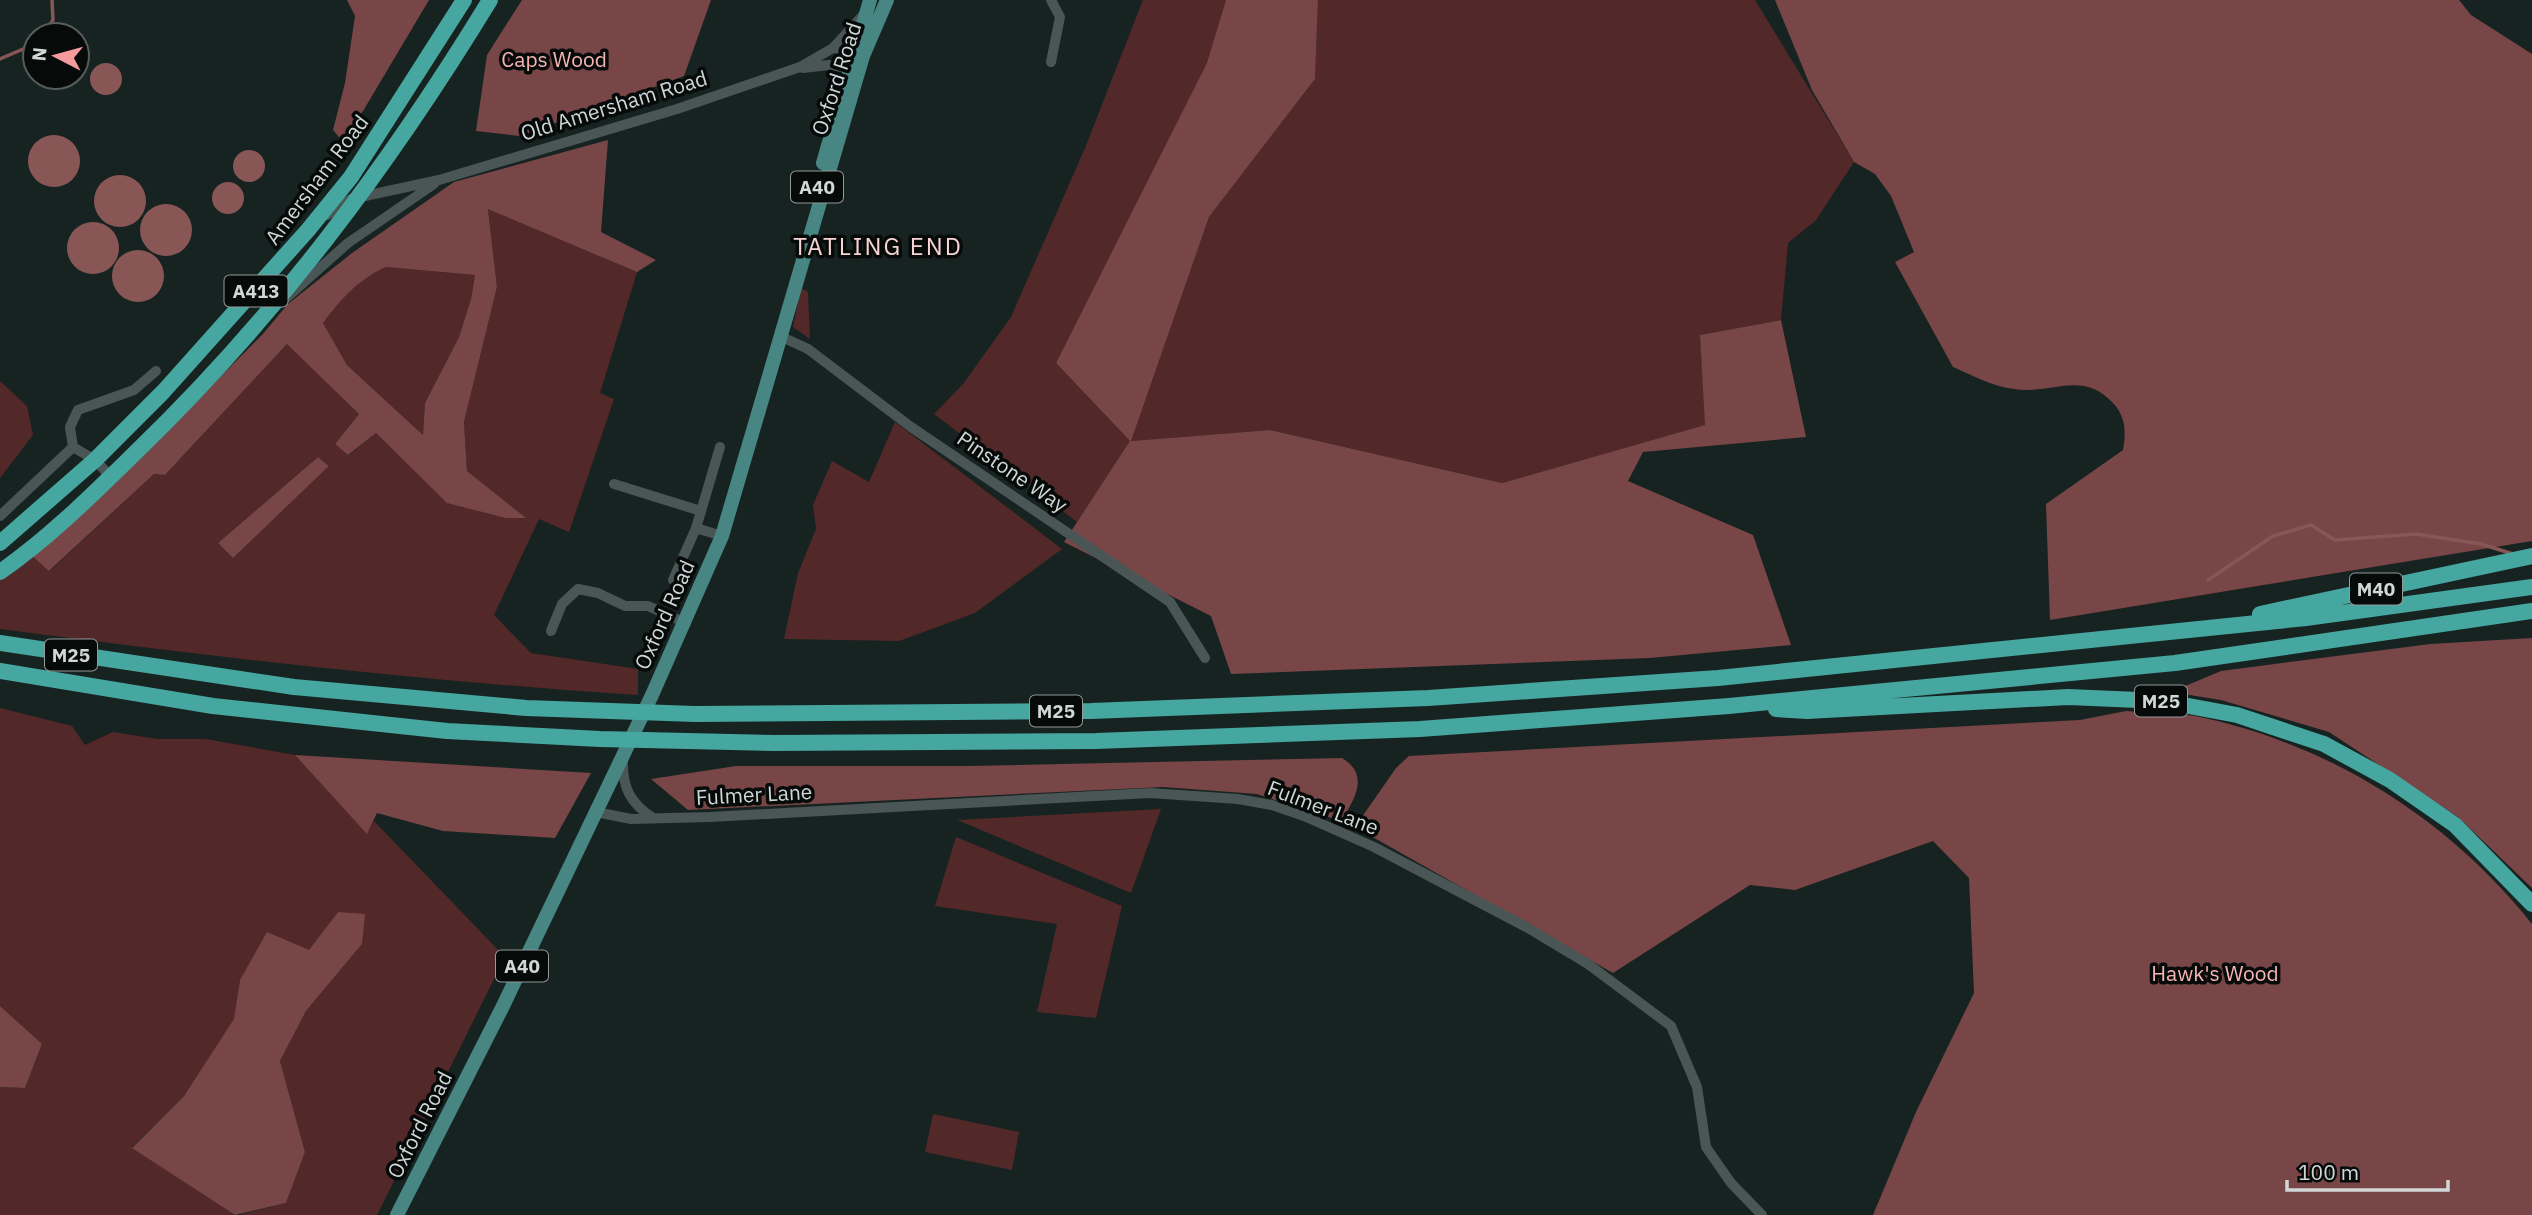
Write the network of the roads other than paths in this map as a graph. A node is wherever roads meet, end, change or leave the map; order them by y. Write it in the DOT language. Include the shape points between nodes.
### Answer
graph roads {
  1 [pos="464,0"];
  2 [pos="490,0"];
  3 [pos="887,0"];
  4 [pos="1051,0"];
  5 [pos="867,6"];
  6 [pos="834,48"];
  7 [pos="856,62"];
  8 [pos="1051,62"];
  9 [pos="800,67"];
  10 [pos="439,180"];
  11 [pos="361,197"];
  12 [pos="308,230"];
  13 [pos="267,316"];
  14 [pos="780,336"];
  15 [pos="156,371"];
  16 [pos="73,447"];
  17 [pos="720,447"];
  18 [pos="94,460"];
  19 [pos="111,477"];
  20 [pos="614,484"];
  21 [pos="701,511"];
  22 [pos="0,516"];
  23 [pos="696,528"];
  24 [pos="722,536"];
  25 [pos="0,543"];
  26 [pos="2532,555"];
  27 [pos="0,572"];
  28 [pos="673,580"];
  29 [pos="2532,587"];
  30 [pos="2532,611"];
  31 [pos="685,623"];
  32 [pos="2221,624"];
  33 [pos="551,631"];
  34 [pos="0,643"];
  35 [pos="1205,658"];
  36 [pos="0,671"];
  37 [pos="1729,706"];
  38 [pos="623,757"];
  39 [pos="596,812"];
  40 [pos="655,819"];
  41 [pos="2532,904"];
  42 [pos="397,1215"];
  43 [pos="1762,1215"];
  1 -- 12 [label="highway, Amersham Road / A413" via="351,177"];
  2 -- 11 [label="highway, A413"];
  3 -- 7 [label="main road, Oxford Road / A40"];
  4 -- 8 [label="street" via="1060,17"];
  5 -- 6 [label="street, Old Amersham Road"];
  5 -- 7 [label="main road, A40"];
  6 -- 7 [label="street"];
  6 -- 9 [label="street, Old Amersham Road"];
  7 -- 9 [label="street, Old Amersham Road"];
  7 -- 14 [label="main road, Oxford Road / A40" via="807,253"];
  9 -- 10 [label="street, Old Amersham Road"];
  10 -- 11 [label="street, Old Amersham Road"];
  10 -- 13 [label="street, Old Amersham Road" via="348,243"];
  11 -- 12 [label="street, Old Amersham Road" via="336,207"];
  11 -- 13 [label="highway, A413"];
  12 -- 18 [label="highway, Amersham Road / A413" via="231,319"];
  13 -- 19 [label="highway, A413"];
  14 -- 24 [label="main road, Oxford Road / A40"];
  14 -- 35 [label="street, Pinstone Way" via="808,349 911,427 1170,601"];
  15 -- 16 [label="street" via="134,390 78,410 70,427"];
  16 -- 18 [label="street"];
  16 -- 22 [label="street"];
  17 -- 21 [label="street"];
  18 -- 19 [label="street"];
  18 -- 25 [label="highway, Amersham Road / A413"];
  19 -- 27 [label="highway, A413"];
  20 -- 21 [label="street"];
  21 -- 23 [label="street"];
  23 -- 24 [label="street"];
  23 -- 28 [label="street"];
  24 -- 31 [label="main road, Oxford Road / A40"];
  26 -- 32 [label="highway, M40"];
  29 -- 32 [label="highway, M25" via="2306,618"];
  30 -- 37 [label="highway, M25" via="2175,663"];
  31 -- 33 [label="street" via="648,606 625,606 578,589 562,604"];
  31 -- 38 [label="main road, Oxford Road / A40"];
  32 -- 34 [label="highway, M25" via="1959,655 1677,681 1415,698 940,713 695,714 513,707 294,687"];
  36 -- 37 [label="highway, M25" via="213,706 372,724 707,742 1137,740 1420,729"];
  37 -- 41 [label="highway, M25" via="1807,711 2068,697 2162,701 2237,715 2324,744 2390,780 2455,825"];
  38 -- 39 [label="main road, Oxford Road / A40"];
  38 -- 40 [label="street" via="627,793"];
  39 -- 40 [label="street, Fulmer Lane"];
  39 -- 42 [label="main road, Oxford Road / A40"];
  40 -- 43 [label="street, Fulmer Lane" via="1150,793 1238,799 1304,816 1374,847 1528,928 1588,964 1671,1026 1697,1087 1706,1147 1731,1183"];
}
